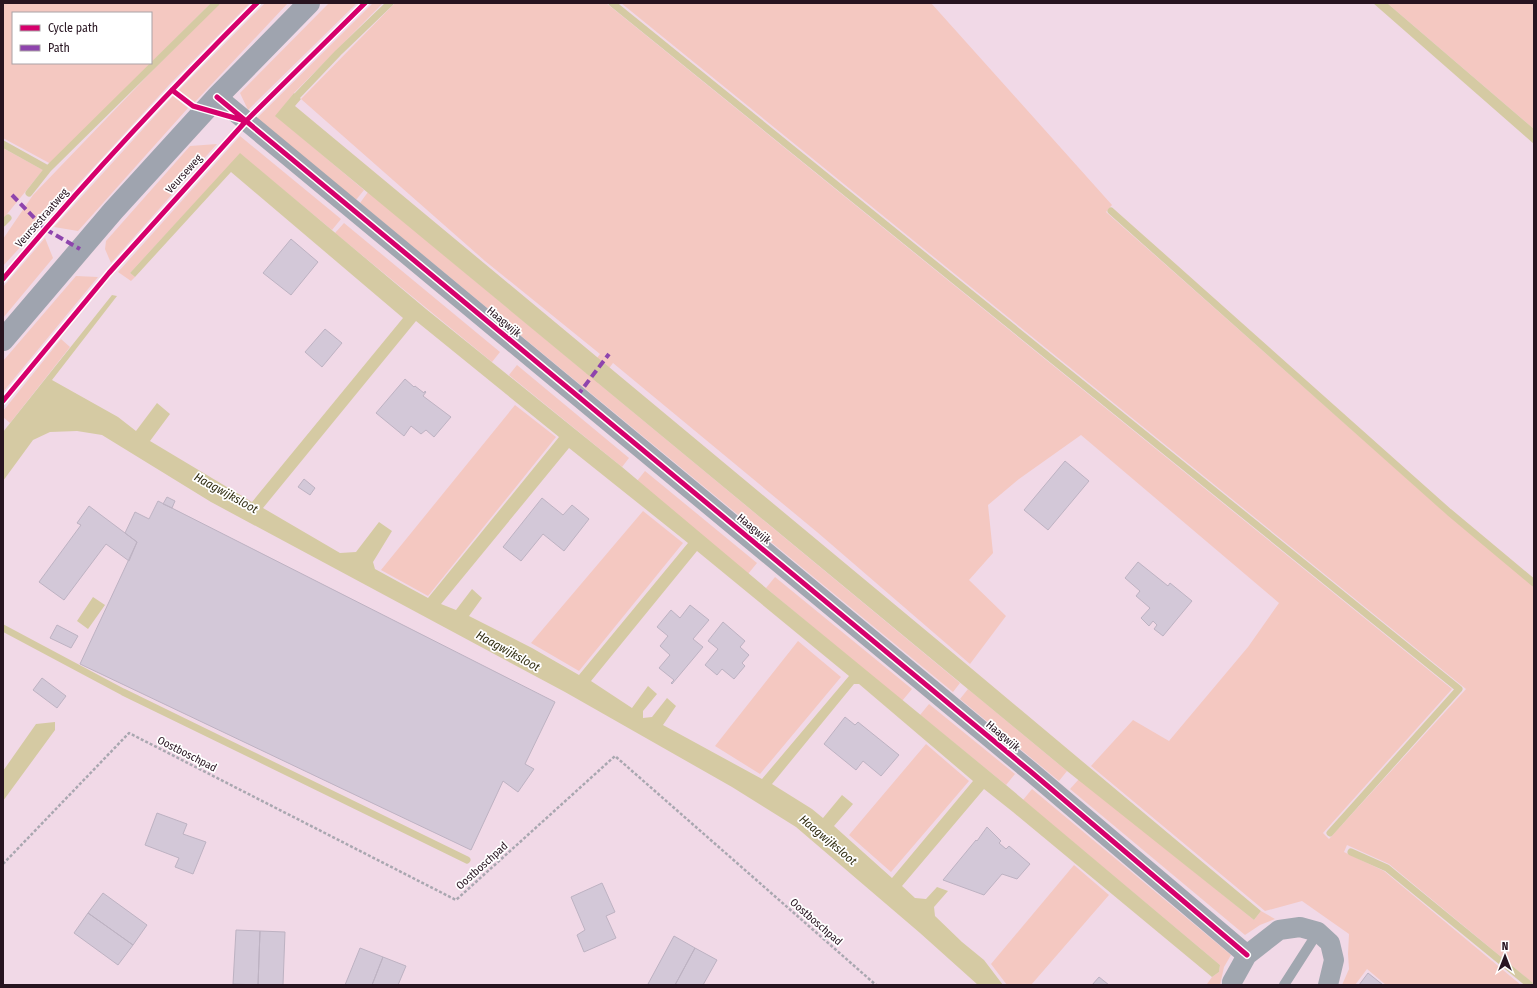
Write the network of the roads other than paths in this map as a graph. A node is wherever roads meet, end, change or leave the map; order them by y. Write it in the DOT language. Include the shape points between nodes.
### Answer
graph roads {
  1 [pos="309,3"];
  2 [pos="217,97"];
  3 [pos="3,340"];
  4 [pos="1318,932"];
  5 [pos="1247,954"];
  6 [pos="1232,985"];
  7 [pos="1284,985"];
  8 [pos="1328,985"];
  1 -- 2 [label="main road"];
  2 -- 3 [label="main road" via="113,211"];
  2 -- 5 [label="street, Haagwijk"];
  4 -- 5 [label="street" via="1300,927 1279,930"];
  4 -- 7 [label="lane"];
  4 -- 8 [label="street" via="1330,943 1334,960"];
  5 -- 6 [label="street"];
}
